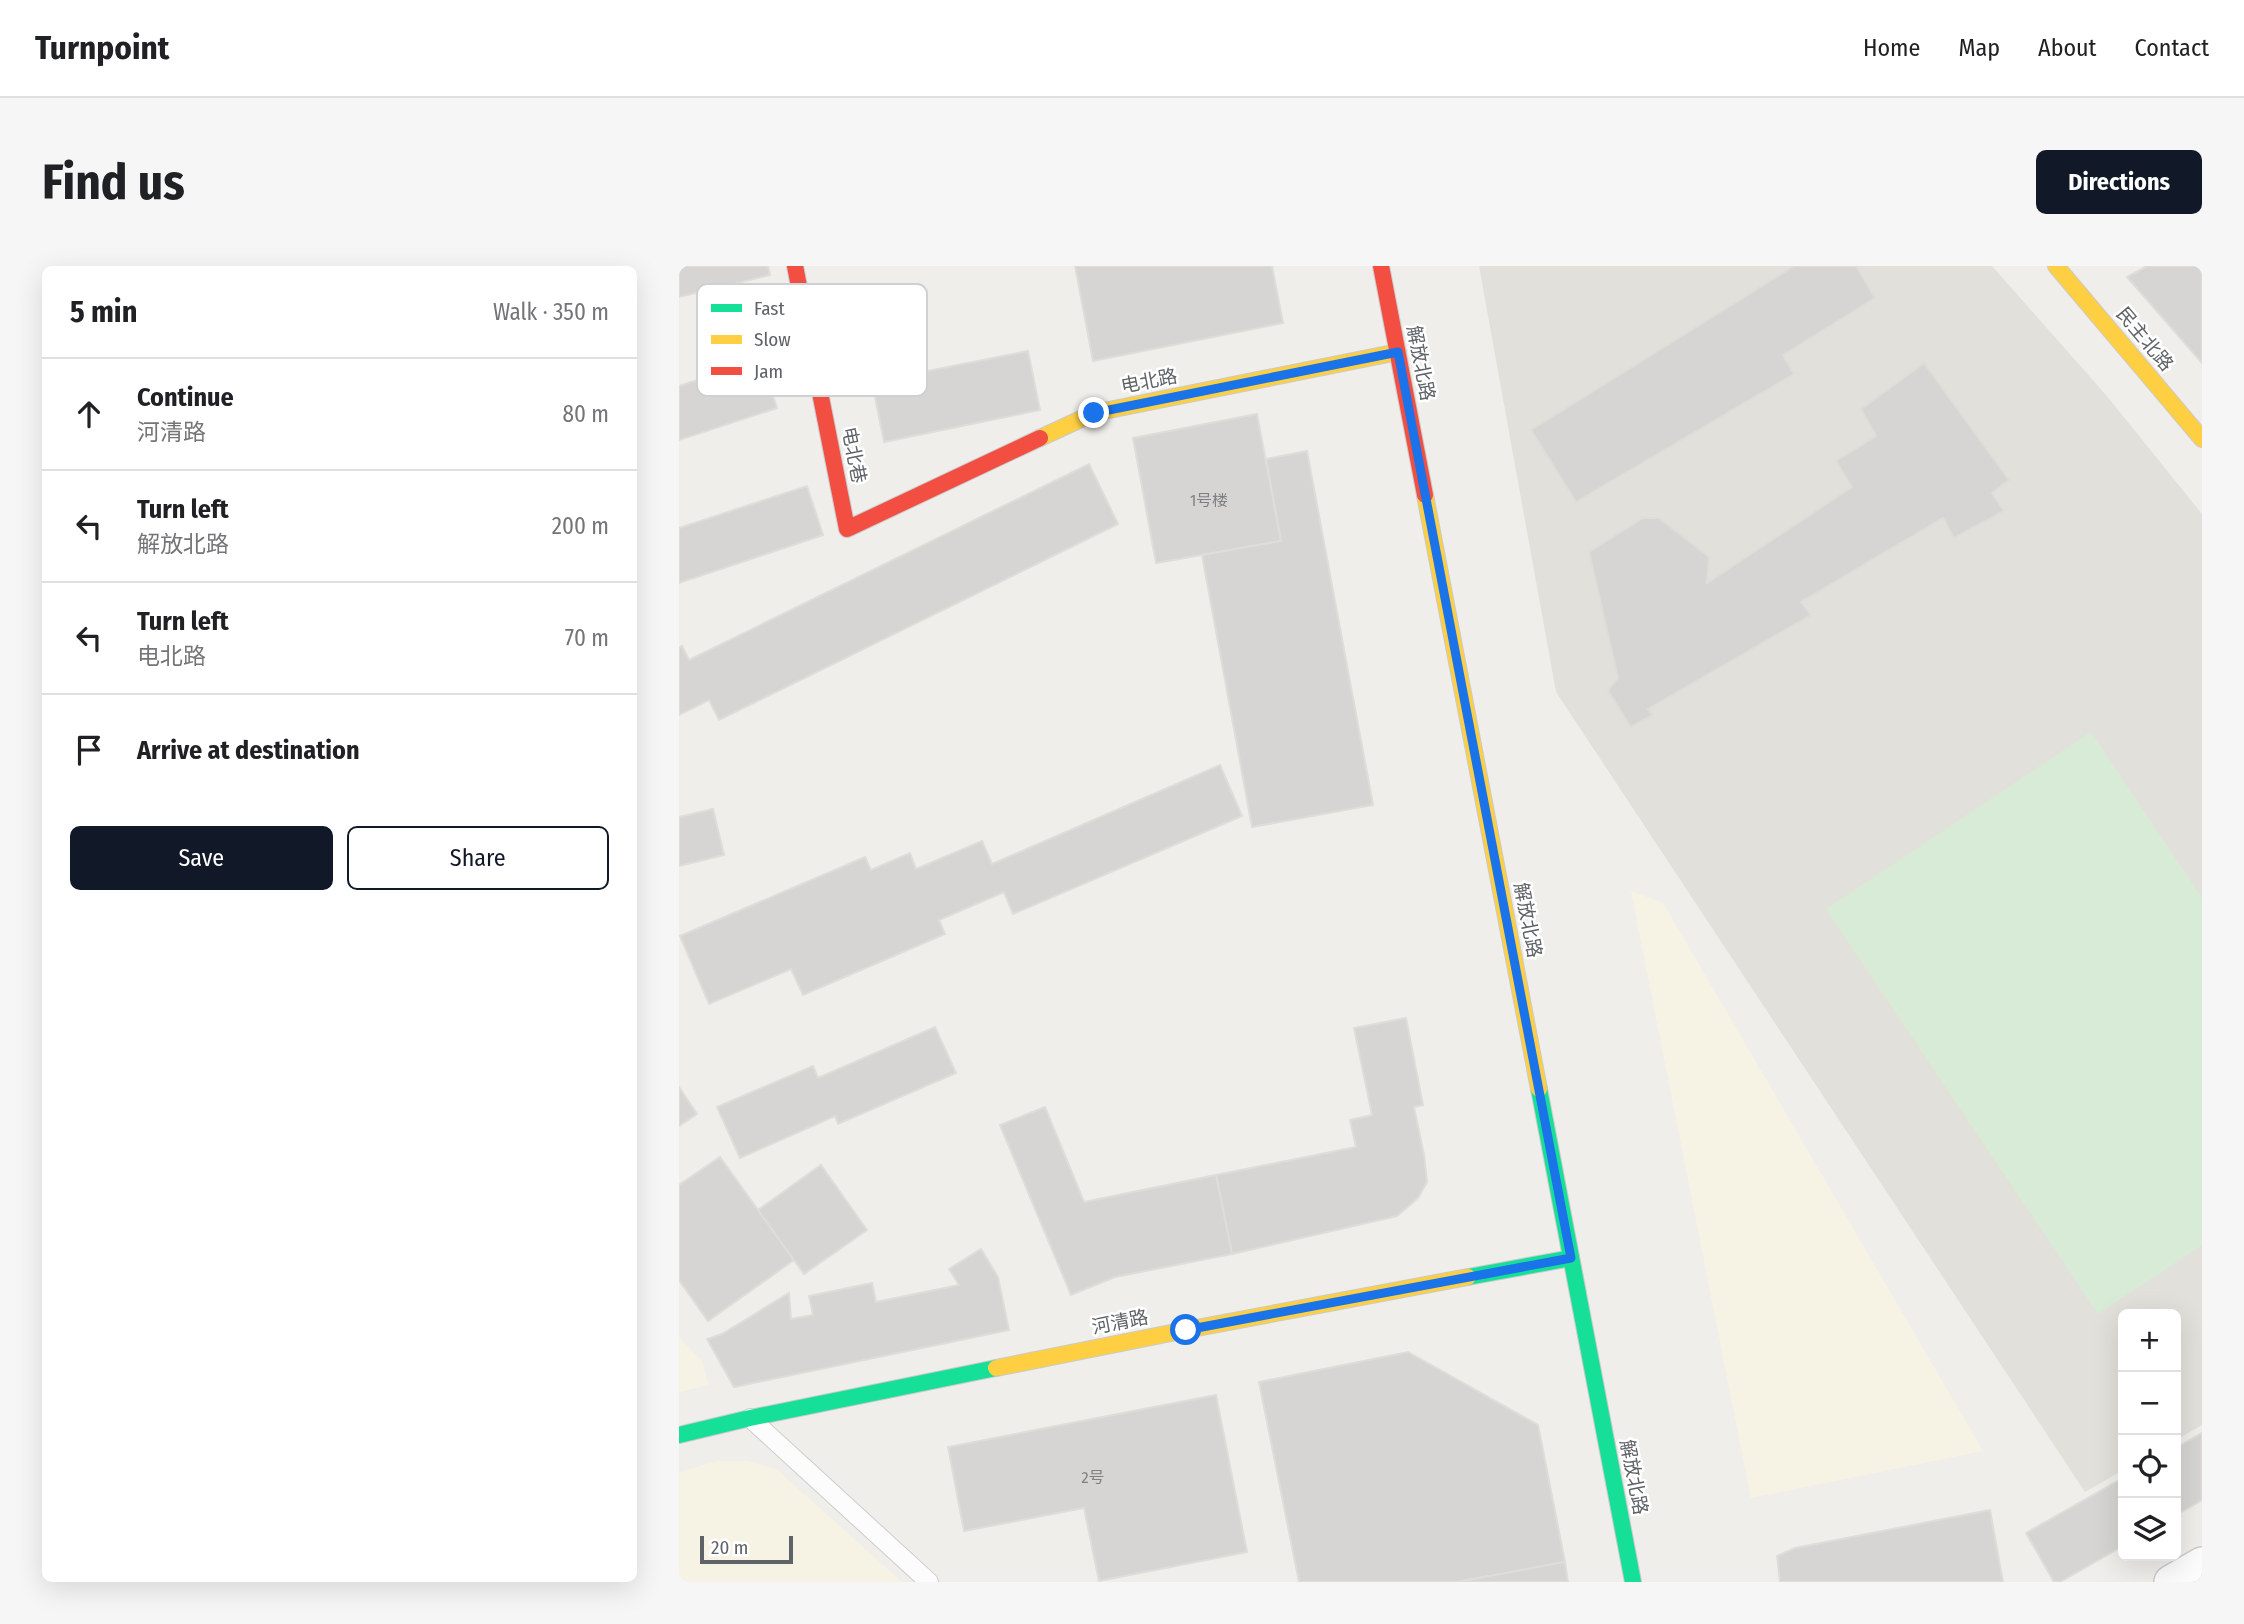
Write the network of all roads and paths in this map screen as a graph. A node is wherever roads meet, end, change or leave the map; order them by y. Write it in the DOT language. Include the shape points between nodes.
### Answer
graph roads {
  1 [pos="795,266"];
  2 [pos="1381,266"];
  3 [pos="2066,271"];
  4 [pos="799,284"];
  5 [pos="1398,352"];
  6 [pos="821,396"];
  7 [pos="2202,439"];
  8 [pos="847,529"];
  9 [pos="1571,1258"];
  10 [pos="750,1418"];
  11 [pos="679,1435"];
  12 [pos="2202,1564"];
  13 [pos="929,1582"];
  14 [pos="1633,1582"];
  15 [pos="2171,1582"];
  1 -- 4 [label="street, 电北巷"];
  2 -- 5 [label="street, 解放北路"];
  3 -- 7 [label="street, 民主北路"];
  5 -- 8 [label="street, 电北路" via="1094,413"];
  5 -- 9 [label="street, 解放北路"];
  6 -- 8 [label="street, 电北巷"];
  9 -- 10 [label="street, 河清路"];
  9 -- 14 [label="street, 解放北路"];
  10 -- 11 [label="street, 河清路"];
  10 -- 13 [label="lane"];
  12 -- 15 [label="street"];
}
